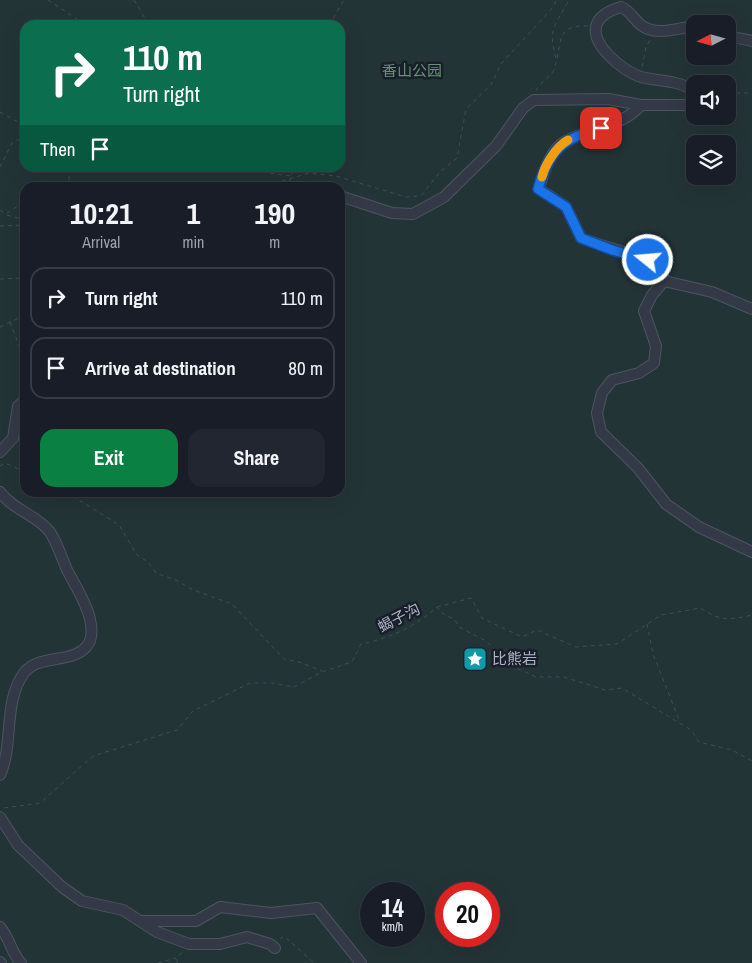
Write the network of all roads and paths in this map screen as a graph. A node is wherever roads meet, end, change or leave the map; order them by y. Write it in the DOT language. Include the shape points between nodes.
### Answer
graph roads {
  1 [pos="48,0"];
  2 [pos="134,0"];
  3 [pos="344,0"];
  4 [pos="556,0"];
  5 [pos="569,0"];
  6 [pos="78,20"];
  7 [pos="144,20"];
  8 [pos="332,20"];
  9 [pos="686,27"];
  10 [pos="595,30"];
  11 [pos="653,36"];
  12 [pos="736,38"];
  13 [pos="752,42"];
  14 [pos="556,59"];
  15 [pos="638,76"];
  16 [pos="686,87"];
  17 [pos="736,93"];
  18 [pos="752,93"];
  19 [pos="534,100"];
  20 [pos="641,105"];
  21 [pos="686,105"];
  22 [pos="0,112"];
  23 [pos="20,122"];
  24 [pos="20,139"];
  25 [pos="0,167"];
  26 [pos="261,172"];
  27 [pos="292,172"];
  28 [pos="292,176"];
  29 [pos="279,182"];
  30 [pos="288,182"];
  31 [pos="345,198"];
  32 [pos="20,204"];
  33 [pos="0,210"];
  34 [pos="6,214"];
  35 [pos="20,218"];
  36 [pos="20,225"];
  37 [pos="0,226"];
  38 [pos="20,278"];
  39 [pos="0,279"];
  40 [pos="664,281"];
  41 [pos="752,308"];
  42 [pos="20,317"];
  43 [pos="10,322"];
  44 [pos="0,327"];
  45 [pos="20,348"];
  46 [pos="20,404"];
  47 [pos="0,452"];
  48 [pos="0,466"];
  49 [pos="20,470"];
  50 [pos="0,492"];
  51 [pos="74,497"];
  52 [pos="752,552"];
  53 [pos="437,606"];
  54 [pos="752,615"];
  55 [pos="647,624"];
  56 [pos="322,672"];
  57 [pos="680,723"];
  58 [pos="752,761"];
  59 [pos="0,775"];
  60 [pos="0,812"];
  61 [pos="0,817"];
  62 [pos="140,921"];
  63 [pos="0,927"];
  64 [pos="189,944"];
  65 [pos="273,946"];
  66 [pos="177,958"];
  67 [pos="21,963"];
  68 [pos="158,963"];
  69 [pos="177,963"];
  70 [pos="314,963"];
  71 [pos="361,963"];
  1 -- 6 [label="path"];
  2 -- 7 [label="path"];
  3 -- 8 [label="path"];
  4 -- 28 [label="path" via="501,64 491,85 466,109 457,158 440,172 421,196 406,197 336,176 308,173"];
  5 -- 14 [label="path" via="554,26 551,41"];
  9 -- 10 [label="lane" via="652,31 641,26 630,11 621,6 606,12"];
  10 -- 14 [label="path" via="589,26 574,25 565,30"];
  10 -- 15 [label="lane" via="597,41 605,53"];
  11 -- 15 [label="path" via="646,47"];
  12 -- 13 [label="lane"];
  14 -- 19 [label="path" via="554,71 538,87"];
  15 -- 16 [label="lane"];
  17 -- 18 [label="path"];
  19 -- 20 [label="lane" via="608,99"];
  19 -- 31 [label="lane" via="523,108 496,146 444,197 413,214 392,213"];
  20 -- 21 [label="lane"];
  20 -- 40 [label="lane" via="632,115 615,124 562,143 544,170 538,189 566,207 581,238 660,265"];
  22 -- 23 [label="path"];
  24 -- 25 [label="path" via="12,143"];
  26 -- 28 [label="path"];
  27 -- 28 [label="path"];
  28 -- 29 [label="path"];
  28 -- 30 [label="path"];
  32 -- 34 [label="path"];
  33 -- 34 [label="path"];
  34 -- 35 [label="path"];
  36 -- 37 [label="path"];
  38 -- 39 [label="path"];
  40 -- 41 [label="lane" via="712,292"];
  40 -- 52 [label="lane" via="644,311 656,346 654,363 639,373 612,380 602,392 597,413 601,432 638,468 666,504 699,527"];
  42 -- 43 [label="path"];
  43 -- 44 [label="path"];
  43 -- 45 [label="path"];
  46 -- 47 [label="lane" via="13,438"];
  48 -- 49 [label="path" via="5,463"];
  50 -- 59 [label="lane" via="8,504 28,514 49,532 90,617 92,633 88,646 78,655 38,664 25,671 17,686 11,711 7,759"];
  51 -- 56 [label="path" via="119,525 138,555 156,573 232,604 284,659"];
  53 -- 55 [label="path" via="471,598 482,618 522,637 537,630 576,646 617,644"];
  53 -- 56 [label="path, 蝎子沟" via="426,617 390,638 361,644 352,662"];
  53 -- 57 [label="path, 蝎子沟" via="455,620 459,628 486,641 512,666 536,677 564,677 605,690 622,688"];
  54 -- 55 [label="path" via="735,619 716,618 701,608 661,614"];
  55 -- 57 [label="path" via="653,654"];
  56 -- 60 [label="path, 蝎子沟" via="294,687 250,683 232,690 193,711 177,730 93,756 40,803 4,807"];
  57 -- 58 [label="path, 蝎子沟" via="691,730 699,742 732,750"];
  61 -- 62 [label="lane" via="18,845 62,886 82,900 122,910"];
  62 -- 64 [label="lane" via="157,932"];
  62 -- 71 [label="lane" via="196,921 220,908 271,913 317,908"];
  63 -- 67 [label="lane"];
  64 -- 65 [label="lane" via="220,944 247,937"];
  64 -- 66 [label="path"];
  65 -- 70 [label="path" via="284,936"];
  66 -- 68 [label="path"];
  66 -- 69 [label="path"];
}
